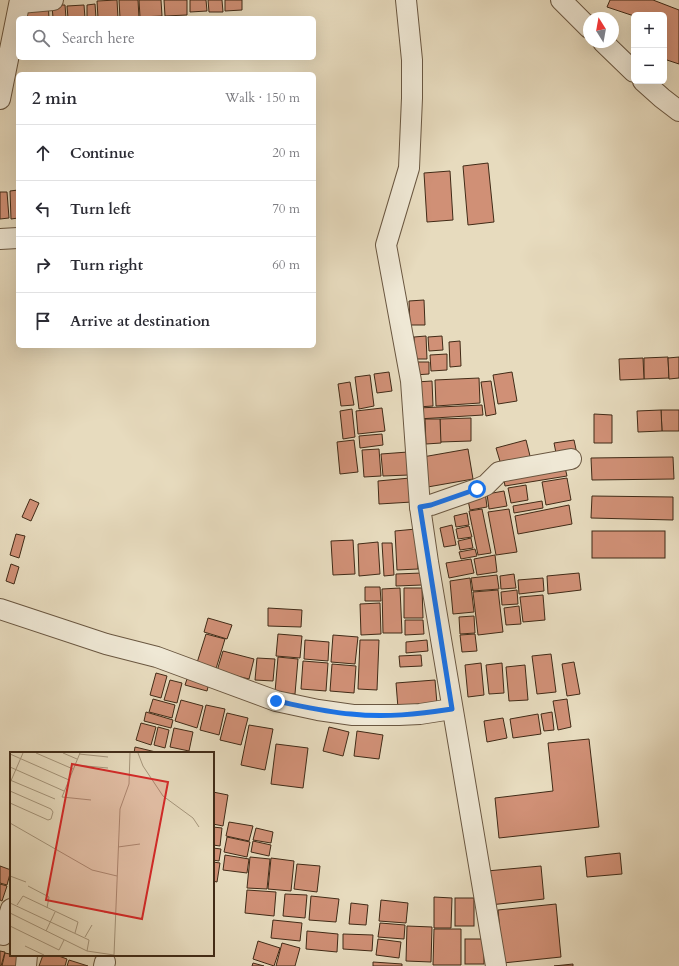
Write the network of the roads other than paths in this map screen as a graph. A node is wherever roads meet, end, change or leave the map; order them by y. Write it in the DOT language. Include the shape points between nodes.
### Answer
graph roads {
  1 [pos="53,0"];
  2 [pos="406,0"];
  3 [pos="561,0"];
  4 [pos="20,1"];
  5 [pos="583,22"];
  6 [pos="7,33"];
  7 [pos="609,48"];
  8 [pos="631,69"];
  9 [pos="646,84"];
  10 [pos="0,99"];
  11 [pos="679,111"];
  12 [pos="16,238"];
  13 [pos="0,239"];
  14 [pos="571,459"];
  15 [pos="420,507"];
  16 [pos="0,610"];
  17 [pos="452,709"];
  18 [pos="10,914"];
  19 [pos="5,936"];
  20 [pos="28,956"];
  21 [pos="26,966"];
  22 [pos="496,966"];
  1 -- 4 [label="street"];
  2 -- 15 [label="street" via="412,60 409,168 386,245 411,381"];
  3 -- 5 [label="street"];
  4 -- 6 [label="street"];
  6 -- 10 [label="street"];
  7 -- 8 [label="street"];
  9 -- 11 [label="street"];
  12 -- 13 [label="street"];
  14 -- 15 [label="street" via="499,472 486,485 477,489"];
  15 -- 17 [label="street"];
  16 -- 17 [label="street" via="106,644 157,657 276,701 353,715 420,714"];
  17 -- 22 [label="street"];
  18 -- 19 [label="street"];
  20 -- 21 [label="street"];
}
